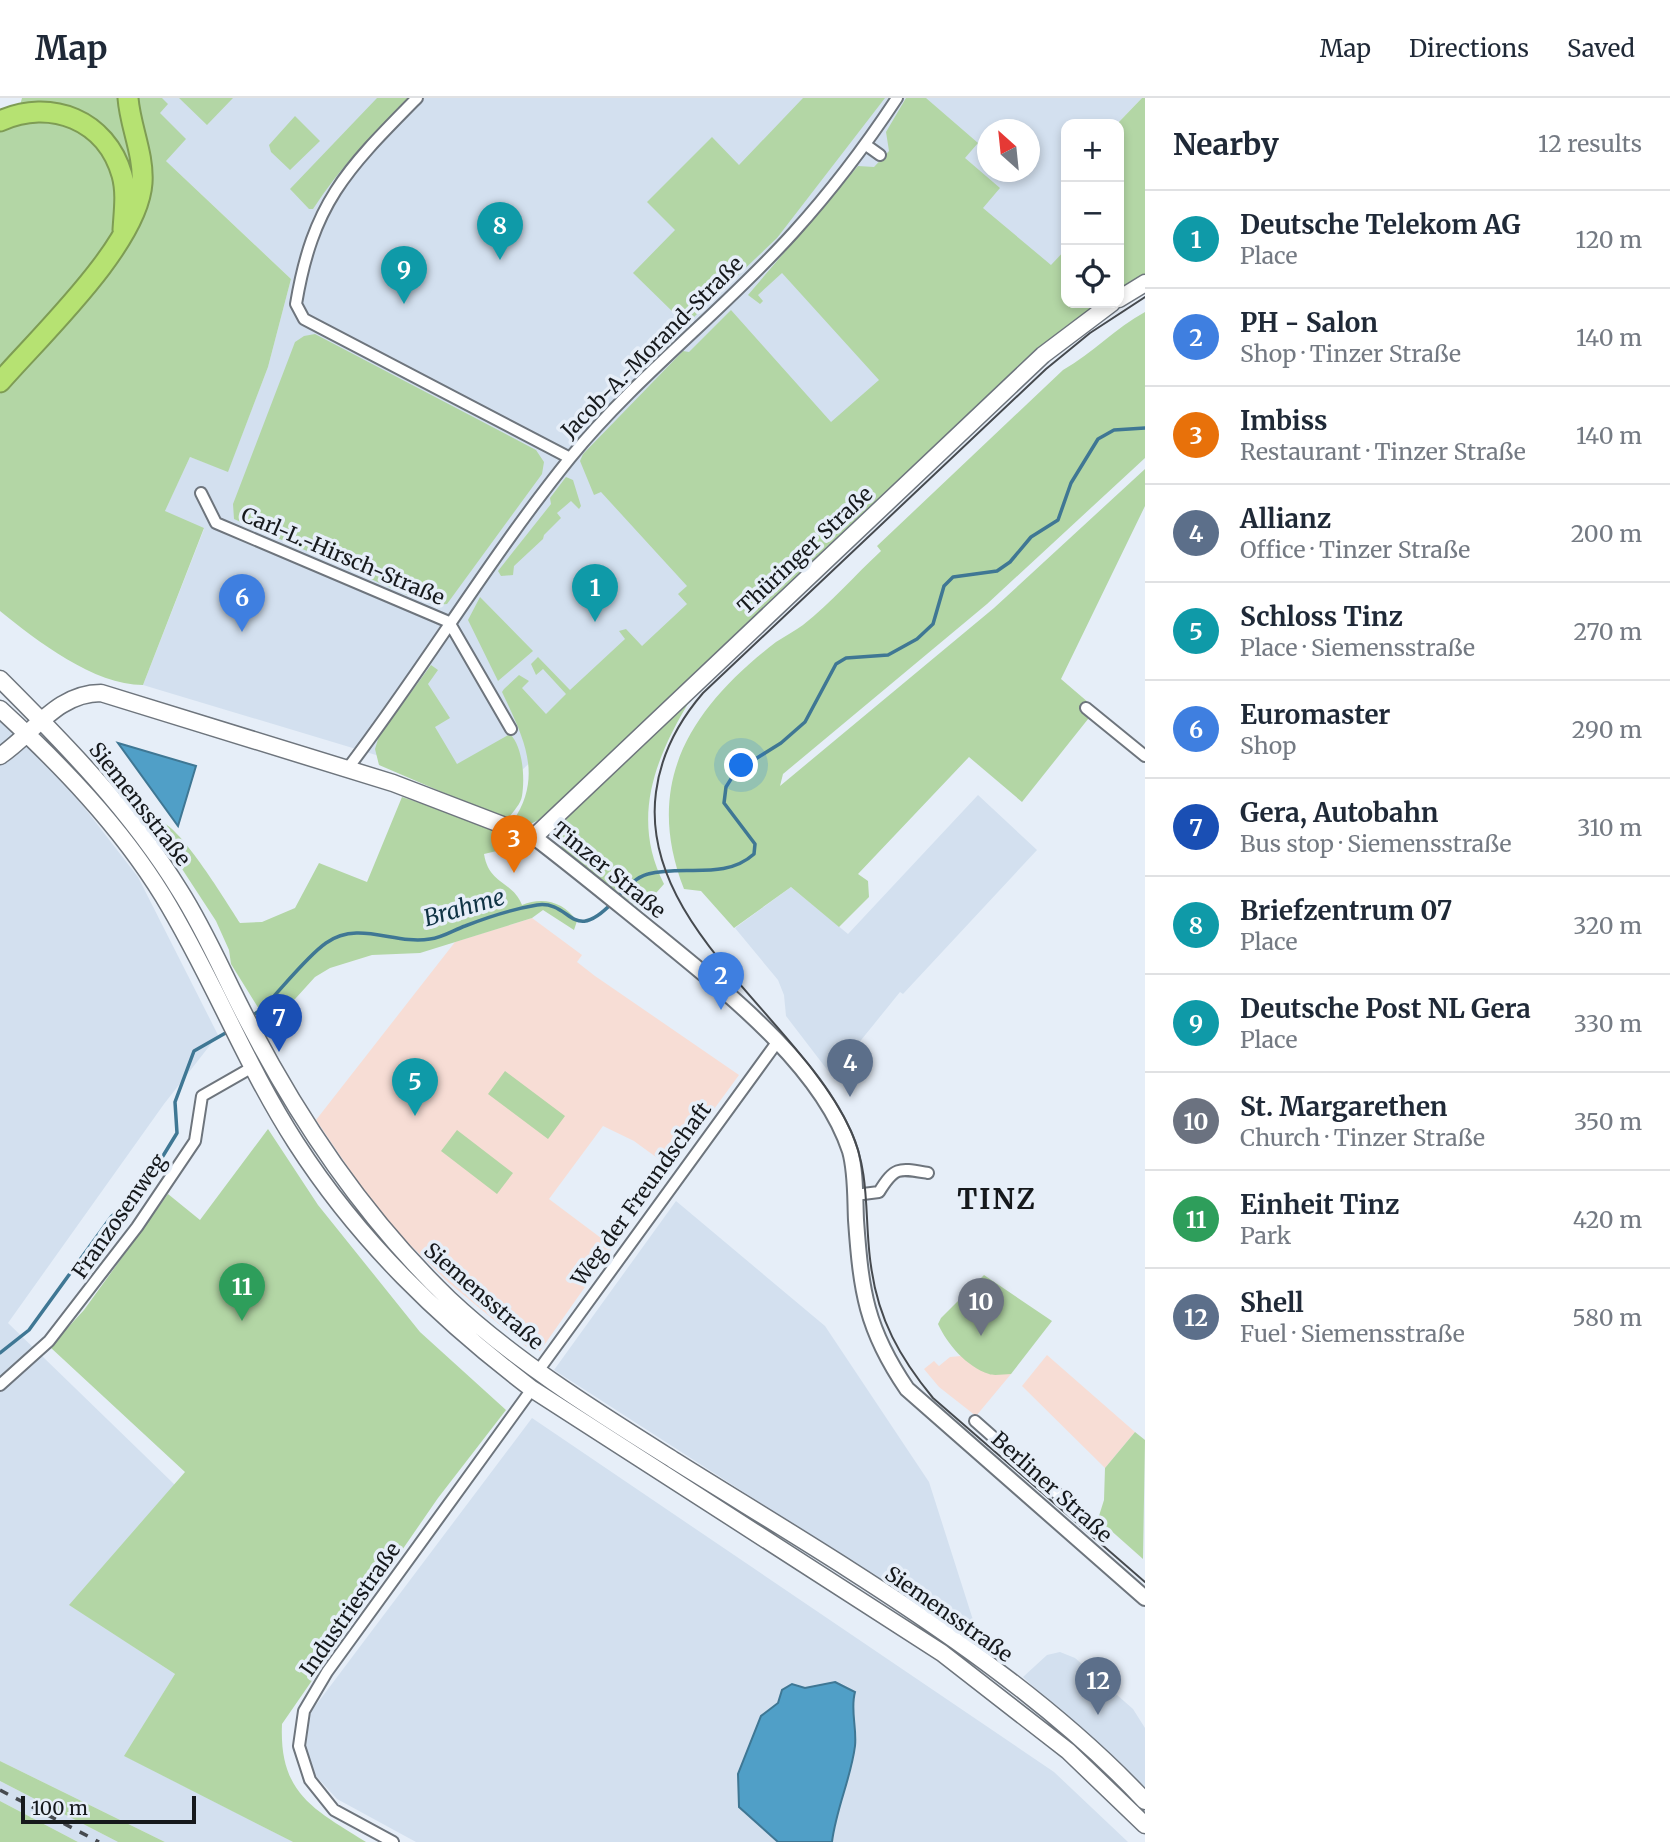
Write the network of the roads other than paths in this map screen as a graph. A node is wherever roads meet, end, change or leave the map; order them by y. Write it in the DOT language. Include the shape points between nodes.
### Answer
graph roads {
  1 [pos="128,98"];
  2 [pos="417,98"];
  3 [pos="897,98"];
  4 [pos="0,121"];
  5 [pos="866,145"];
  6 [pos="880,155"];
  7 [pos="122,236"];
  8 [pos="1145,283"];
  9 [pos="1124,296"];
  10 [pos="1105,308"];
  11 [pos="0,382"];
  12 [pos="570,458"];
  13 [pos="201,493"];
  14 [pos="449,622"];
  15 [pos="0,679"];
  16 [pos="64,701"];
  17 [pos="23,702"];
  18 [pos="1086,708"];
  19 [pos="0,709"];
  20 [pos="42,721"];
  21 [pos="511,729"];
  22 [pos="28,736"];
  23 [pos="1145,755"];
  24 [pos="0,756"];
  25 [pos="348,768"];
  26 [pos="534,837"];
  27 [pos="778,1041"];
  28 [pos="268,1059"];
  29 [pos="251,1068"];
  30 [pos="928,1173"];
  31 [pos="855,1195"];
  32 [pos="538,1371"];
  33 [pos="0,1385"];
  34 [pos="533,1389"];
  35 [pos="975,1421"];
  36 [pos="962,1436"];
  37 [pos="1087,1520"];
  38 [pos="1145,1598"];
  39 [pos="1145,1801"];
  40 [pos="1145,1825"];
  41 [pos="393,1842"];
  1 -- 7 [label="highway" via="142,183 136,214"];
  2 -- 12 [label="street" via="336,186 312,233 296,304 304,319"];
  3 -- 5 [label="street, Jacob-A.-Morand-Straße"];
  4 -- 7 [label="highway" via="29,111 53,111 75,117 92,129 115,157 122,176"];
  5 -- 6 [label="street"];
  5 -- 12 [label="street, Jacob-A.-Morand-Straße" via="793,233 621,401"];
  7 -- 11 [label="highway"];
  8 -- 9 [label="main road"];
  10 -- 26 [label="main road, Thüringer Straße" via="1043,355"];
  12 -- 14 [label="street, Jacob-A.-Morand-Straße"];
  13 -- 14 [label="street, Carl-L.-Hirsch-Straße" via="216,523"];
  14 -- 21 [label="street, Carl-L.-Hirsch-Straße"];
  14 -- 25 [label="street, Jacob-A.-Morand-Straße"];
  15 -- 17 [label="main road, Siemensstraße"];
  16 -- 17 [label="main road, Tinzer Straße"];
  16 -- 20 [label="main road"];
  16 -- 25 [label="main road, Tinzer Straße" via="85,694 110,695"];
  17 -- 20 [label="main road, Siemensstraße"];
  18 -- 23 [label="street"];
  19 -- 22 [label="main road, Siemensstraße"];
  20 -- 22 [label="main road"];
  20 -- 28 [label="main road, Siemensstraße" via="158,855"];
  22 -- 24 [label="main road"];
  22 -- 29 [label="main road, Siemensstraße" via="142,866 187,939"];
  25 -- 26 [label="main road, Tinzer Straße"];
  26 -- 27 [label="street, Tinzer Straße" via="695,965"];
  27 -- 31 [label="street, Tinzer Straße" via="832,1113 850,1153"];
  27 -- 32 [label="street, Weg der Freundschaft"];
  28 -- 29 [label="main road"];
  28 -- 32 [label="main road, Siemensstraße" via="313,1134 391,1240 480,1326"];
  29 -- 33 [label="street, Franzosenweg" via="202,1096 195,1141 97,1281 43,1347"];
  29 -- 34 [label="main road, Siemensstraße" via="298,1146 373,1247 439,1313"];
  30 -- 31 [label="street" via="897,1170 879,1192"];
  31 -- 36 [label="street, Tinzer Straße" via="864,1303 875,1335 907,1389"];
  32 -- 39 [label="main road, Siemensstraße" via="956,1643 1062,1725"];
  34 -- 40 [label="main road, Siemensstraße" via="942,1653 1068,1751"];
  34 -- 41 [label="street, Industriestraße" via="327,1672 304,1711 299,1746 310,1780 334,1810"];
  35 -- 37 [label="street"];
  36 -- 38 [label="street, Berliner Straße"];
}
